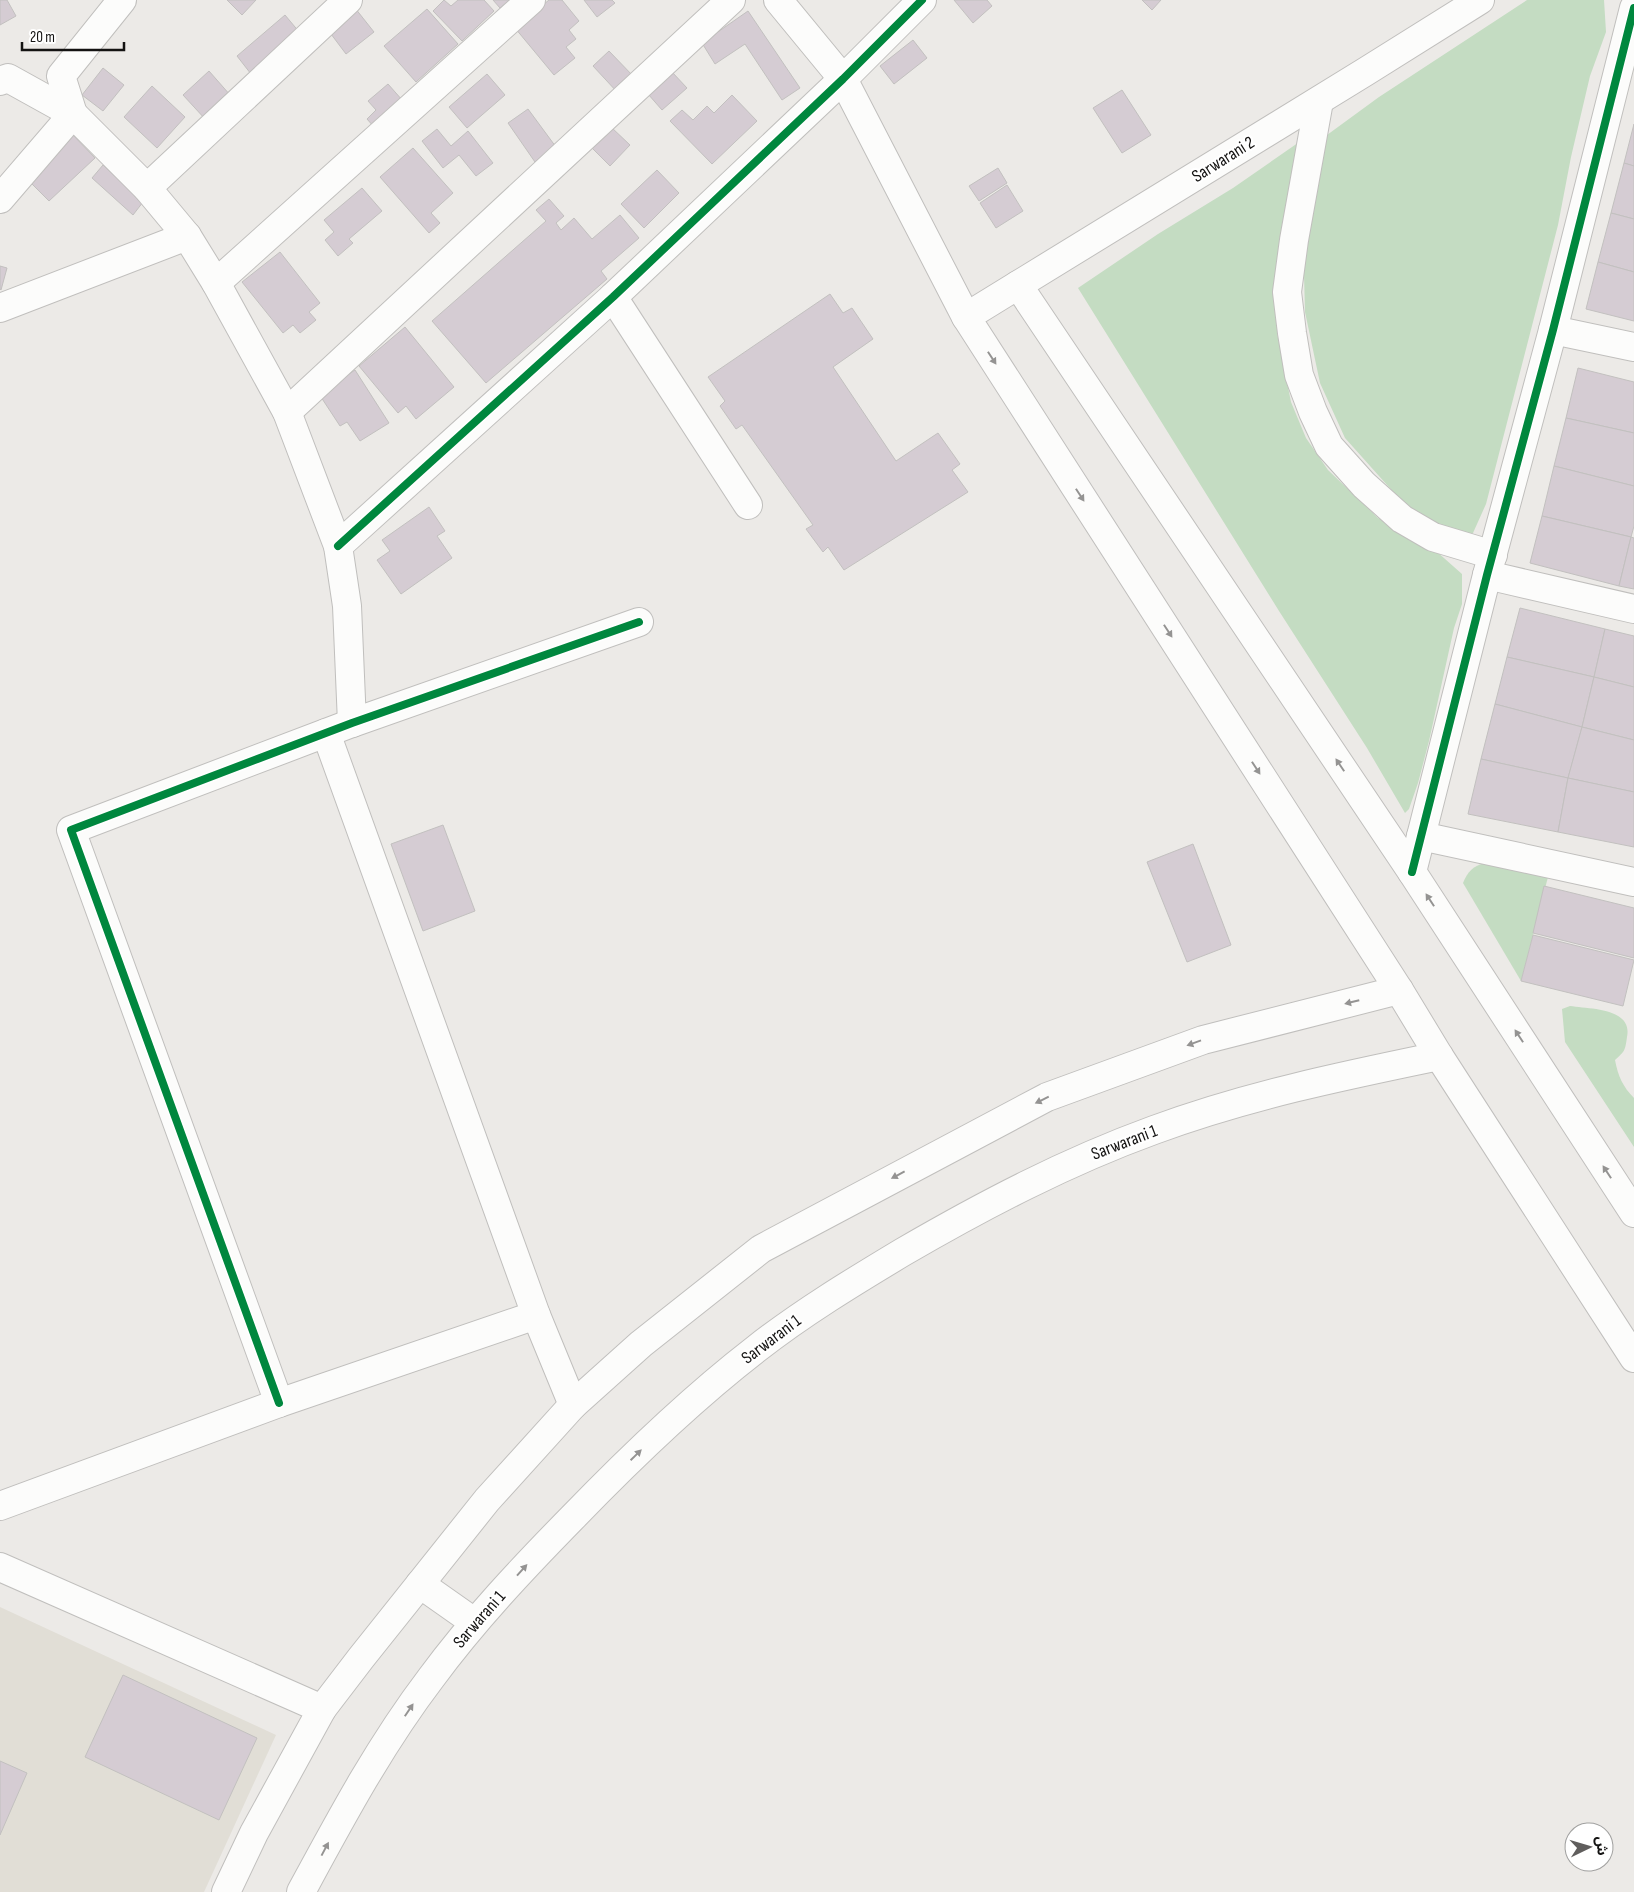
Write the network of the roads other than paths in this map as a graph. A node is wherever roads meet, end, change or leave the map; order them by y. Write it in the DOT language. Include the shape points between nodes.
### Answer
graph roads {
  1 [pos="122,0"];
  2 [pos="348,0"];
  3 [pos="531,0"];
  4 [pos="732,0"];
  5 [pos="778,0"];
  6 [pos="922,0"];
  7 [pos="1480,0"];
  8 [pos="1634,8"];
  9 [pos="843,79"];
  10 [pos="0,80"];
  11 [pos="1625,84"];
  12 [pos="1319,101"];
  13 [pos="73,114"];
  14 [pos="147,188"];
  15 [pos="0,199"];
  16 [pos="187,236"];
  17 [pos="216,283"];
  18 [pos="1018,284"];
  19 [pos="613,297"];
  20 [pos="0,308"];
  21 [pos="966,317"];
  22 [pos="1554,330"];
  23 [pos="1634,348"];
  24 [pos="287,412"];
  25 [pos="748,506"];
  26 [pos="338,546"];
  27 [pos="1490,565"];
  28 [pos="1634,609"];
  29 [pos="639,622"];
  30 [pos="352,722"];
  31 [pos="326,733"];
  32 [pos="1421,836"];
  33 [pos="1412,872"];
  34 [pos="1634,882"];
  35 [pos="1399,990"];
  36 [pos="1439,1056"];
  37 [pos="1634,1213"];
  38 [pos="536,1315"];
  39 [pos="1634,1358"];
  40 [pos="279,1403"];
  41 [pos="573,1405"];
  42 [pos="0,1506"];
  43 [pos="0,1567"];
  44 [pos="420,1584"];
  45 [pos="474,1622"];
  46 [pos="322,1709"];
  47 [pos="226,1892"];
  48 [pos="302,1892"];
  1 -- 13 [label="street" via="61,76"];
  2 -- 14 [label="street"];
  3 -- 17 [label="street"];
  4 -- 24 [label="street"];
  5 -- 9 [label="street"];
  6 -- 9 [label="street"];
  7 -- 12 [label="street, Sarwarani 2"];
  8 -- 11 [label="street"];
  9 -- 19 [label="street"];
  9 -- 21 [label="street"];
  10 -- 13 [label="street" via="8,78"];
  11 -- 22 [label="street"];
  12 -- 18 [label="street, Sarwarani 2"];
  12 -- 27 [label="street" via="1287,292 1299,375 1329,446 1364,485 1402,519"];
  13 -- 14 [label="street"];
  13 -- 15 [label="street"];
  14 -- 16 [label="street"];
  16 -- 17 [label="street"];
  16 -- 20 [label="street"];
  17 -- 24 [label="street"];
  18 -- 21 [label="street, Sarwarani 2"];
  33 -- 18 [label="street, one-way"];
  19 -- 25 [label="street"];
  19 -- 26 [label="street"];
  21 -- 35 [label="street, one-way"];
  22 -- 23 [label="street"];
  22 -- 27 [label="street"];
  24 -- 26 [label="street"];
  26 -- 30 [label="street" via="348,606"];
  27 -- 28 [label="street"];
  27 -- 32 [label="street"];
  29 -- 30 [label="street"];
  30 -- 31 [label="street"];
  31 -- 38 [label="street"];
  31 -- 40 [label="street" via="71,830"];
  32 -- 33 [label="street"];
  32 -- 34 [label="street"];
  37 -- 33 [label="street, one-way"];
  35 -- 36 [label="street"];
  35 -- 41 [label="street, one-way" via="1203,1040 1047,1097 761,1249 641,1344"];
  36 -- 39 [label="street"];
  45 -- 36 [label="street, Sarwarani 1, one-way" via="599,1490 755,1349 875,1269 953,1223 1082,1158 1154,1130 1299,1086"];
  38 -- 40 [label="street"];
  38 -- 41 [label="street"];
  40 -- 42 [label="street"];
  41 -- 44 [label="street" via="486,1500"];
  43 -- 46 [label="street"];
  44 -- 45 [label="street"];
  44 -- 46 [label="street"];
  48 -- 45 [label="street, Sarwarani 1, one-way" via="378,1755"];
  46 -- 47 [label="street" via="254,1833"];
}
